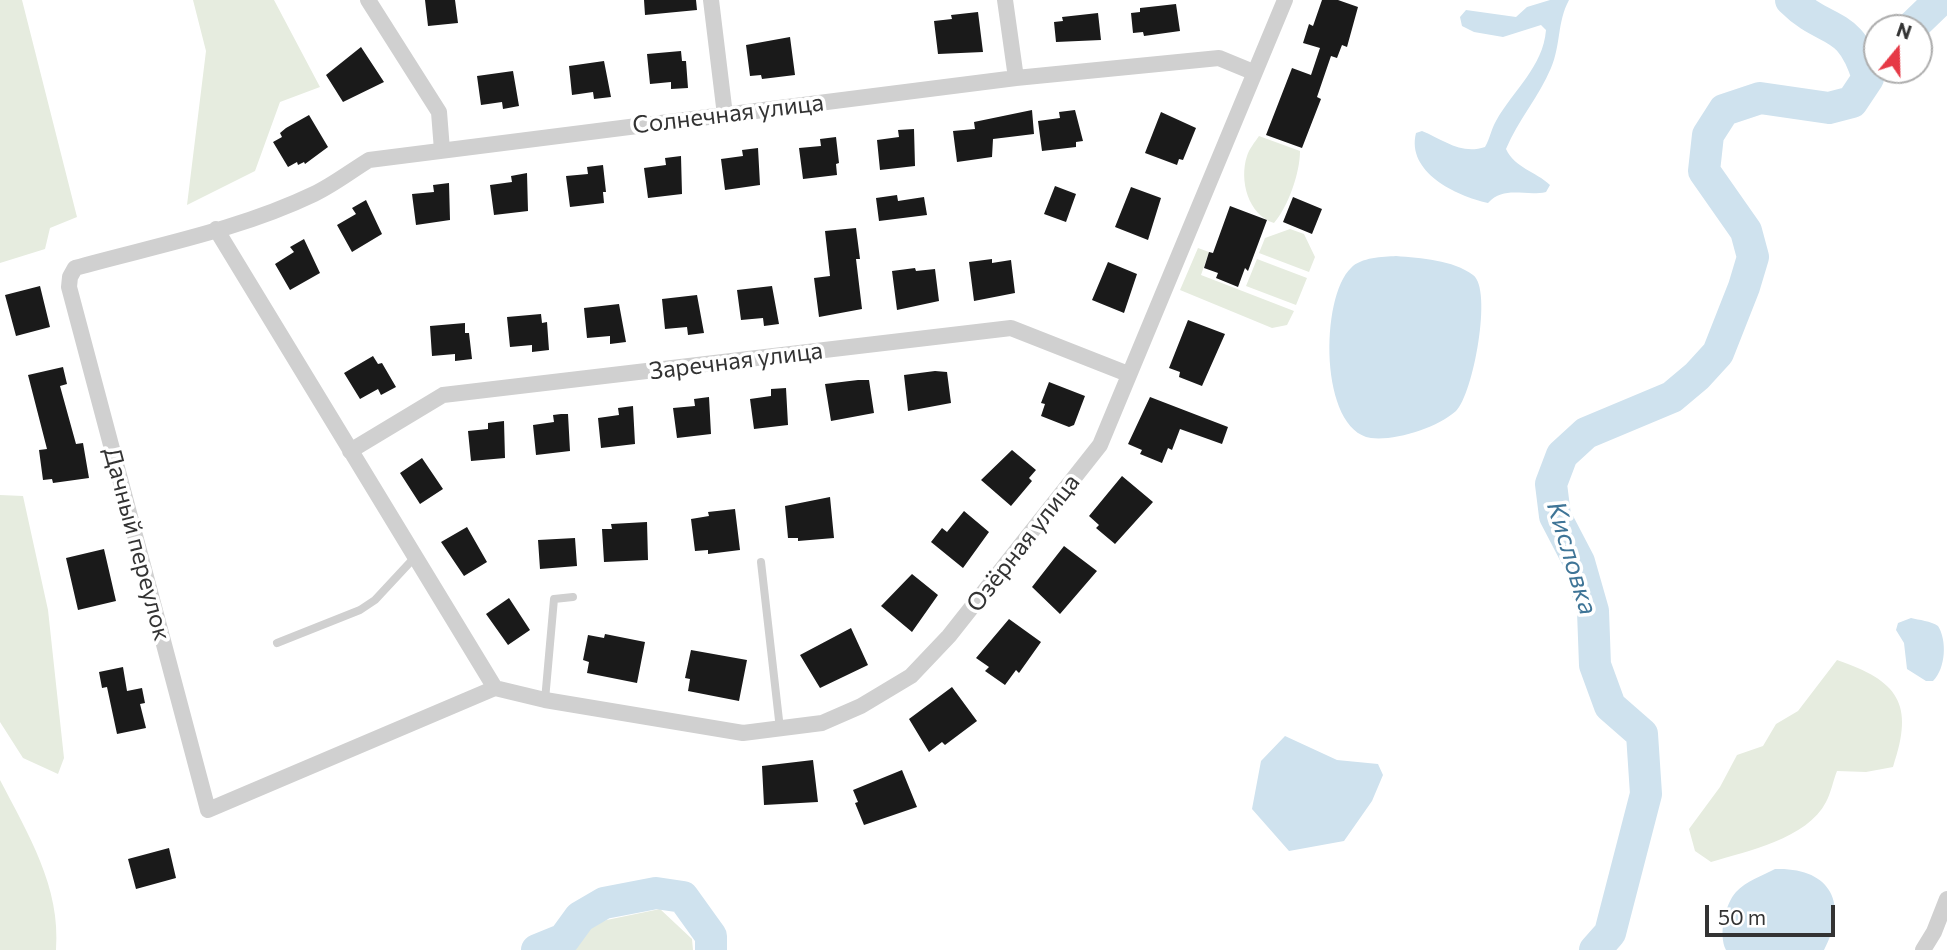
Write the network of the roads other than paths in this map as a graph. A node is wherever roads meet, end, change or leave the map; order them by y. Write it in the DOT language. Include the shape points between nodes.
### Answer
graph roads {
  1 [pos="368,0"];
  2 [pos="711,0"];
  3 [pos="1005,0"];
  4 [pos="1285,0"];
  5 [pos="1253,72"];
  6 [pos="1016,78"];
  7 [pos="725,115"];
  8 [pos="442,150"];
  9 [pos="216,229"];
  10 [pos="70,276"];
  11 [pos="1128,374"];
  12 [pos="351,451"];
  13 [pos="415,557"];
  14 [pos="761,562"];
  15 [pos="573,597"];
  16 [pos="277,643"];
  17 [pos="495,688"];
  18 [pos="545,700"];
  19 [pos="780,730"];
  20 [pos="1947,899"];
  21 [pos="1923,950"];
  1 -- 8 [label="street" via="439,112"];
  2 -- 7 [label="street"];
  3 -- 6 [label="street"];
  4 -- 5 [label="street, Озёрная улица"];
  5 -- 6 [label="street, Солнечная улица" via="1219,58"];
  5 -- 11 [label="street, Озёрная улица"];
  6 -- 7 [label="street, Солнечная улица"];
  7 -- 8 [label="street, Солнечная улица"];
  8 -- 9 [label="street, Солнечная улица" via="369,160 314,194"];
  9 -- 10 [label="street, Солнечная улица" via="75,268"];
  9 -- 12 [label="street"];
  10 -- 17 [label="street, Дачный переулок" via="69,287 208,810"];
  11 -- 12 [label="street, Заречная улица" via="1011,328 443,395"];
  11 -- 19 [label="street, Озёрная улица" via="1100,445 949,636 911,676 822,723"];
  12 -- 13 [label="street"];
  13 -- 16 [label="lane" via="360,610"];
  13 -- 17 [label="street"];
  14 -- 19 [label="lane"];
  15 -- 18 [label="lane" via="554,600"];
  17 -- 18 [label="street, Озёрная улица"];
  18 -- 19 [label="street, Озёрная улица" via="704,729"];
  20 -- 21 [label="street"];
}
